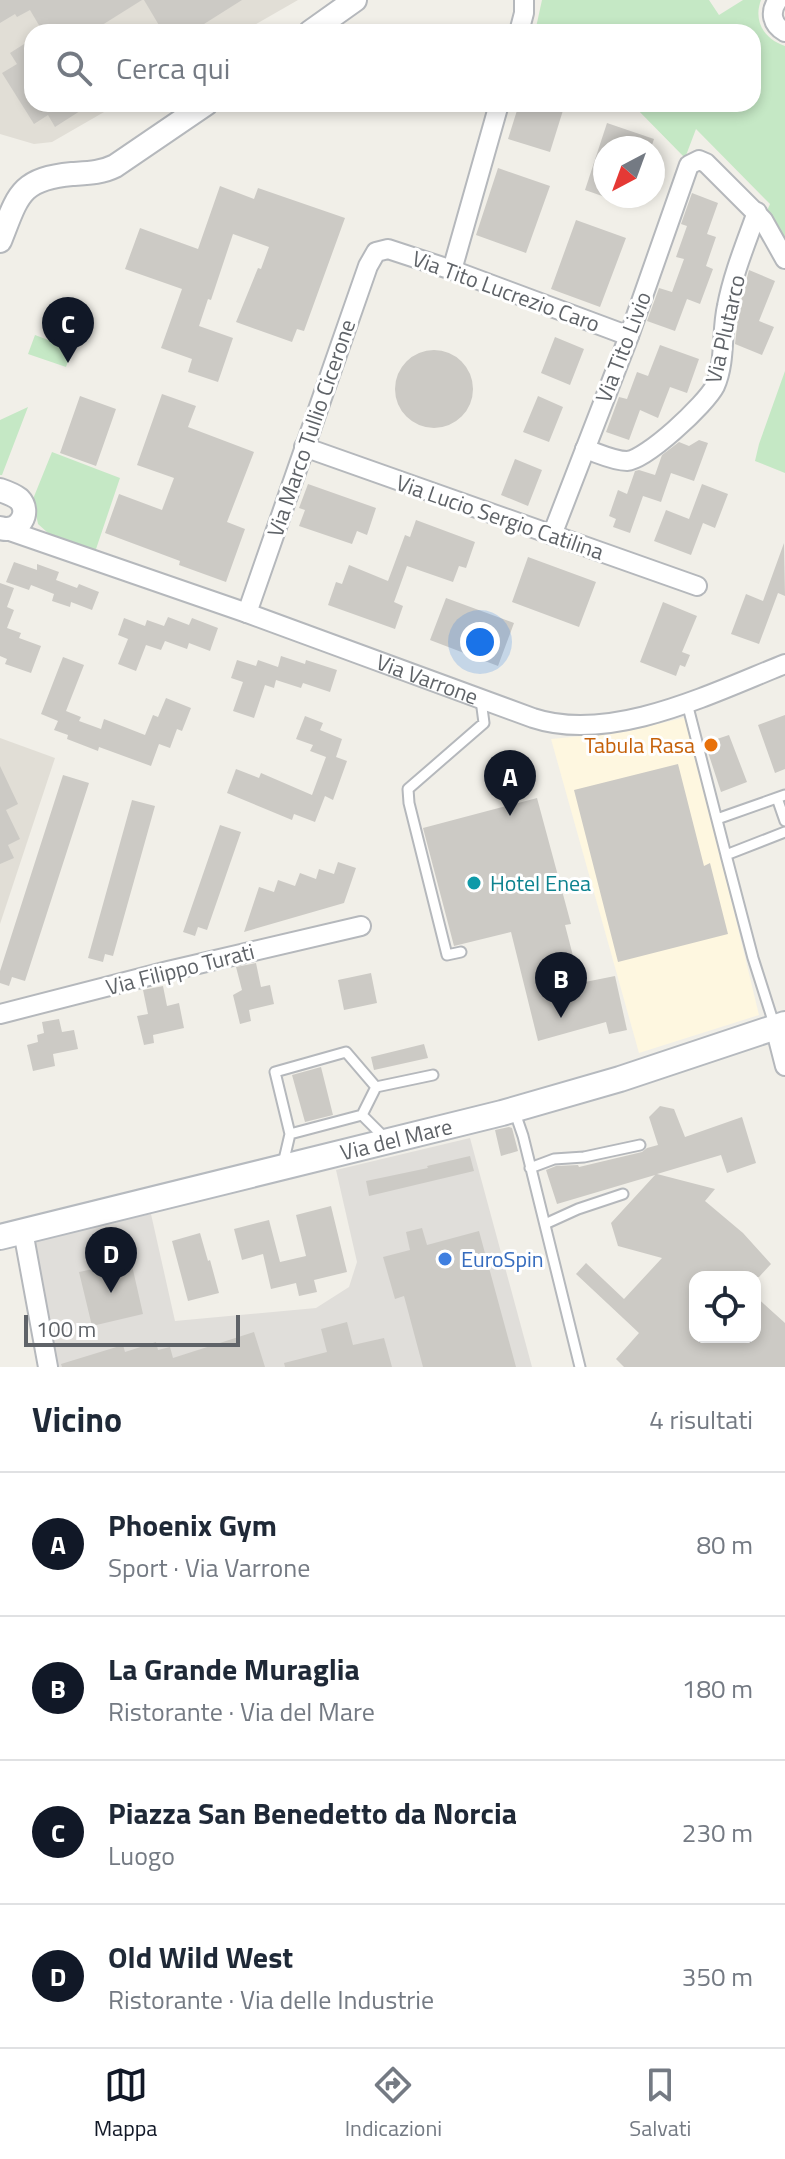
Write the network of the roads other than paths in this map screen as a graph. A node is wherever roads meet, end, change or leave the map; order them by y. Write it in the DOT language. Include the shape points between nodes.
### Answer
graph roads {
  1 [pos="524,0"];
  2 [pos="778,0"];
  3 [pos="340,4"];
  4 [pos="319,24"];
  5 [pos="521,24"];
  6 [pos="785,32"];
  7 [pos="194,112"];
  8 [pos="497,112"];
  9 [pos="757,212"];
  10 [pos="0,241"];
  11 [pos="383,249"];
  12 [pos="785,259"];
  13 [pos="452,270"];
  14 [pos="629,336"];
  15 [pos="304,447"];
  16 [pos="585,449"];
  17 [pos="0,490"];
  18 [pos="22,502"];
  19 [pos="4,529"];
  20 [pos="552,535"];
  21 [pos="73,553"];
  22 [pos="697,586"];
  23 [pos="247,613"];
  24 [pos="785,664"];
  25 [pos="481,699"];
  26 [pos="686,702"];
  27 [pos="781,797"];
  28 [pos="717,819"];
  29 [pos="785,821"];
  30 [pos="785,832"];
  31 [pos="726,855"];
  32 [pos="361,926"];
  33 [pos="461,952"];
  34 [pos="0,1014"];
  35 [pos="780,1025"];
  36 [pos="785,1066"];
  37 [pos="433,1075"];
  38 [pos="376,1087"];
  39 [pos="514,1110"];
  40 [pos="362,1115"];
  41 [pos="290,1134"];
  42 [pos="389,1142"];
  43 [pos="640,1145"];
  44 [pos="282,1168"];
  45 [pos="530,1168"];
  46 [pos="623,1194"];
  47 [pos="545,1224"];
  48 [pos="11,1234"];
  49 [pos="48,1367"];
  50 [pos="580,1367"];
  1 -- 5 [label="street"];
  2 -- 6 [label="street" via="773,19"];
  3 -- 4 [label="street"];
  7 -- 10 [label="street" via="107,170 35,181 16,202"];
  8 -- 13 [label="street"];
  9 -- 12 [label="street"];
  9 -- 14 [label="street, Via Tito Livio" via="709,165 689,165"];
  9 -- 16 [label="street, Via Plutarco" via="727,302 718,378 706,399 638,458 618,460"];
  11 -- 13 [label="street, Via Tito Lucrezio Caro"];
  11 -- 15 [label="street, Via Marco Tullio Cicerone" via="374,253 368,266"];
  13 -- 14 [label="street, Via Tito Lucrezio Caro"];
  14 -- 16 [label="street, Via Tito Livio"];
  15 -- 20 [label="street, Via Lucio Sergio Catilina"];
  15 -- 23 [label="street, Via Marco Tullio Cicerone"];
  16 -- 20 [label="street, Via Tito Livio"];
  17 -- 18 [label="street"];
  18 -- 19 [label="street" via="20,523"];
  18 -- 21 [label="street, Via Varrone" via="42,532"];
  19 -- 21 [label="street, Via Varrone"];
  20 -- 22 [label="street, Via Lucio Sergio Catilina"];
  21 -- 23 [label="street, Via Varrone"];
  23 -- 25 [label="street, Via Varrone"];
  24 -- 26 [label="street, Via Varrone"];
  25 -- 26 [label="street, Via Varrone" via="546,722 578,726 641,717"];
  25 -- 33 [label="lane" via="484,723 408,789 447,955"];
  26 -- 28 [label="lane"];
  27 -- 28 [label="lane"];
  27 -- 29 [label="lane"];
  28 -- 31 [label="lane"];
  30 -- 31 [label="lane"];
  31 -- 35 [label="lane" via="753,958"];
  32 -- 34 [label="street, Via Filippo Turati"];
  35 -- 36 [label="street"];
  35 -- 39 [label="main road, Via del Mare"];
  37 -- 38 [label="lane"];
  38 -- 40 [label="lane"];
  38 -- 41 [label="lane" via="346,1052 275,1072"];
  39 -- 42 [label="main road, Via del Mare"];
  39 -- 45 [label="lane"];
  40 -- 41 [label="lane"];
  40 -- 42 [label="lane"];
  41 -- 44 [label="lane"];
  42 -- 44 [label="main road, Via del Mare"];
  43 -- 45 [label="lane"];
  44 -- 48 [label="main road, Via del Mare"];
  45 -- 47 [label="lane"];
  46 -- 47 [label="lane"];
  47 -- 50 [label="lane"];
  48 -- 49 [label="street"];
}
